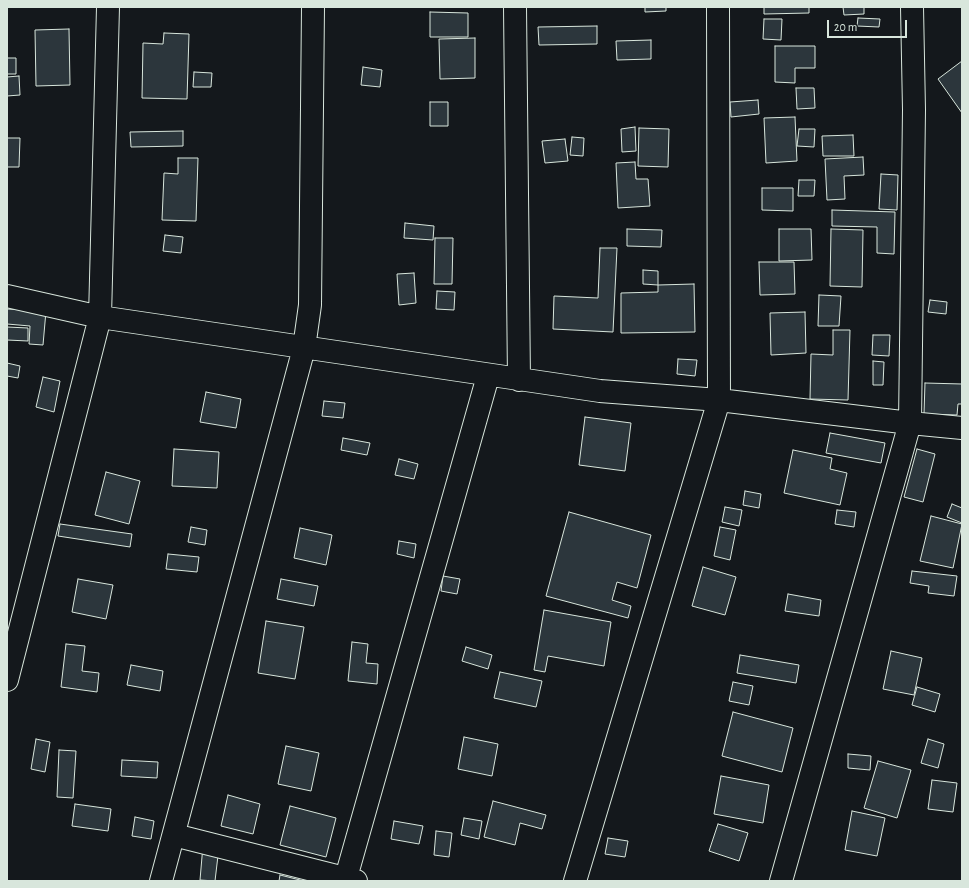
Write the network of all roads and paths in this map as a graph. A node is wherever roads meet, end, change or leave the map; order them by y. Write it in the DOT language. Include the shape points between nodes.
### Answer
graph roads {
  1 [pos="108,7"];
  2 [pos="313,7"];
  3 [pos="515,7"];
  4 [pos="718,7"];
  5 [pos="912,7"];
  6 [pos="7,296"];
  7 [pos="100,317"];
  8 [pos="304,348"];
  9 [pos="488,376"];
  10 [pos="519,380"];
  11 [pos="719,400"];
  12 [pos="910,424"];
  13 [pos="962,428"];
  14 [pos="7,680"];
  15 [pos="174,835"];
  16 [pos="348,880"];
  17 [pos="161,881"];
  18 [pos="575,881"];
  19 [pos="781,881"];
  1 -- 7 [label="street"];
  2 -- 8 [label="street" via="310,305"];
  3 -- 10 [label="street"];
  4 -- 11 [label="street"];
  5 -- 12 [label="street" via="914,110"];
  6 -- 7 [label="street"];
  7 -- 8 [label="street"];
  7 -- 14 [label="street"];
  8 -- 9 [label="street"];
  8 -- 15 [label="street"];
  9 -- 10 [label="street"];
  9 -- 16 [label="street"];
  10 -- 11 [label="street" via="600,391"];
  11 -- 12 [label="street"];
  11 -- 18 [label="street"];
  12 -- 13 [label="street"];
  12 -- 19 [label="street"];
  15 -- 16 [label="street"];
  15 -- 17 [label="street"];
}
